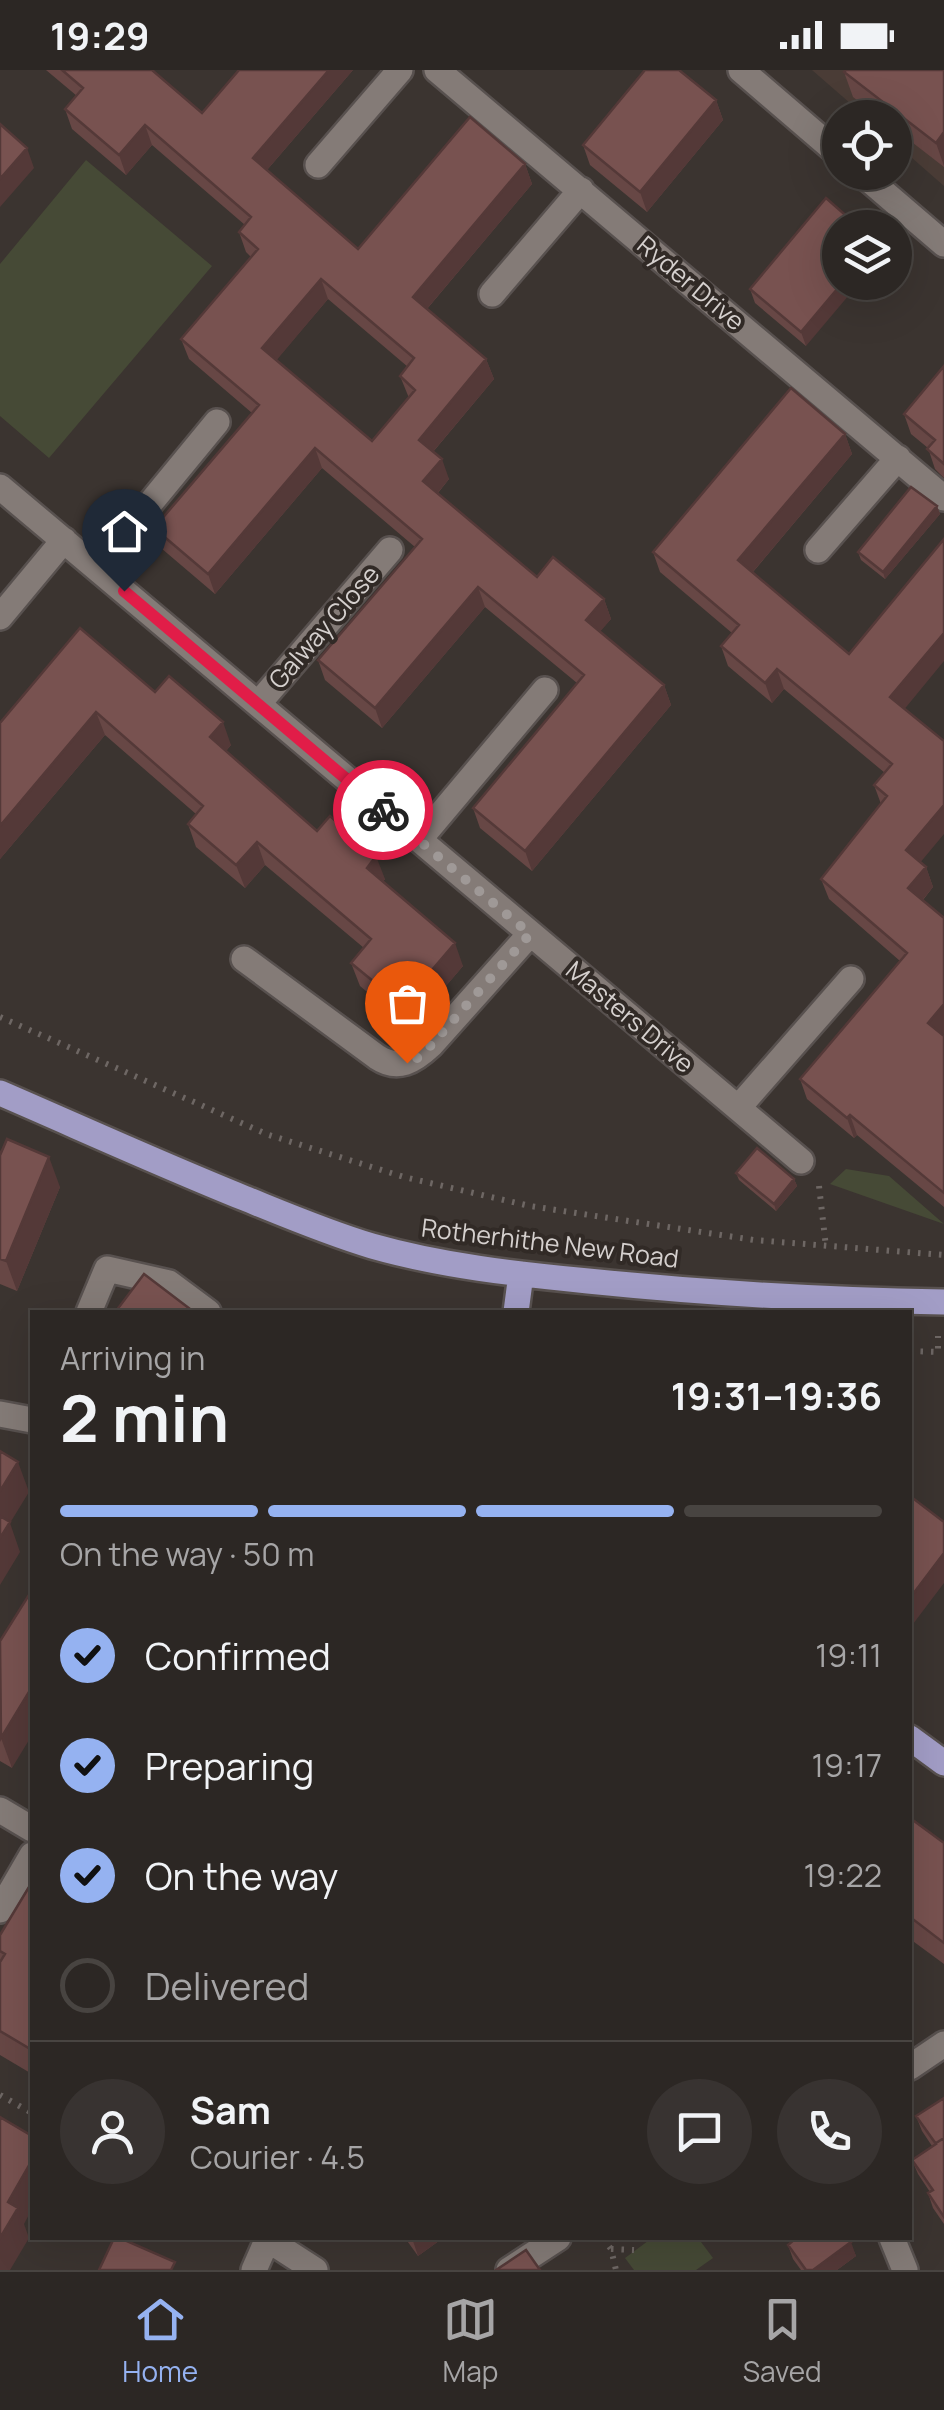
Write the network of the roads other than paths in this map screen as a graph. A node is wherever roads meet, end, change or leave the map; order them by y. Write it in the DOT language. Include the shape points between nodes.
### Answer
graph roads {
  1 [pos="400,70"];
  2 [pos="437,70"];
  3 [pos="741,70"];
  4 [pos="822,140"];
  5 [pos="318,165"];
  6 [pos="581,190"];
  7 [pos="881,190"];
  8 [pos="944,244"];
  9 [pos="492,294"];
  10 [pos="218,422"];
  11 [pos="898,458"];
  12 [pos="0,487"];
  13 [pos="944,498"];
  14 [pos="64,540"];
  15 [pos="390,550"];
  16 [pos="818,550"];
  17 [pos="97,568"];
  18 [pos="0,617"];
  19 [pos="545,690"];
  20 [pos="258,704"];
  21 [pos="419,840"];
  22 [pos="530,934"];
  23 [pos="244,959"];
  24 [pos="851,979"];
  25 [pos="0,1093"];
  26 [pos="738,1108"];
  27 [pos="801,1161"];
  28 [pos="521,1274"];
  29 [pos="944,1302"];
  30 [pos="90,1310"];
  31 [pos="205,1310"];
  32 [pos="516,1310"];
  33 [pos="0,1414"];
  34 [pos="30,1420"];
  35 [pos="912,1739"];
  36 [pos="944,1763"];
  37 [pos="0,1810"];
  38 [pos="30,1828"];
  39 [pos="30,1858"];
  40 [pos="0,1910"];
  41 [pos="944,2044"];
  42 [pos="912,2065"];
  43 [pos="267,2240"];
  44 [pos="271,2240"];
  45 [pos="555,2240"];
  46 [pos="893,2240"];
  47 [pos="254,2270"];
  48 [pos="316,2270"];
  49 [pos="508,2270"];
  50 [pos="906,2270"];
  1 -- 5 [label="street"];
  2 -- 6 [label="street, Ryder Drive"];
  3 -- 4 [label="street"];
  6 -- 9 [label="street"];
  6 -- 11 [label="street, Ryder Drive"];
  7 -- 8 [label="street"];
  10 -- 17 [label="street"];
  11 -- 13 [label="street, Ryder Drive"];
  11 -- 16 [label="street"];
  12 -- 14 [label="street, Masters Drive"];
  14 -- 17 [label="street, Masters Drive"];
  14 -- 18 [label="street"];
  15 -- 20 [label="street, Galway Close"];
  17 -- 20 [label="street, Masters Drive"];
  19 -- 21 [label="street"];
  20 -- 21 [label="street, Masters Drive"];
  21 -- 22 [label="street, Masters Drive"];
  22 -- 23 [label="street" via="431,1045 415,1060 395,1065"];
  22 -- 26 [label="street, Masters Drive"];
  24 -- 26 [label="street"];
  25 -- 28 [label="main road, Rotherhithe New Road" via="334,1233 411,1256"];
  26 -- 27 [label="street, Masters Drive"];
  28 -- 29 [label="main road, Rotherhithe New Road" via="705,1292"];
  28 -- 32 [label="main road"];
  30 -- 31 [label="street" via="107,1269 169,1283"];
  33 -- 34 [label="street"];
  35 -- 36 [label="main road"];
  37 -- 38 [label="street"];
  39 -- 40 [label="street"];
  41 -- 42 [label="street"];
  43 -- 47 [label="street"];
  44 -- 48 [label="street"];
  45 -- 49 [label="street"];
  46 -- 50 [label="street"];
}
